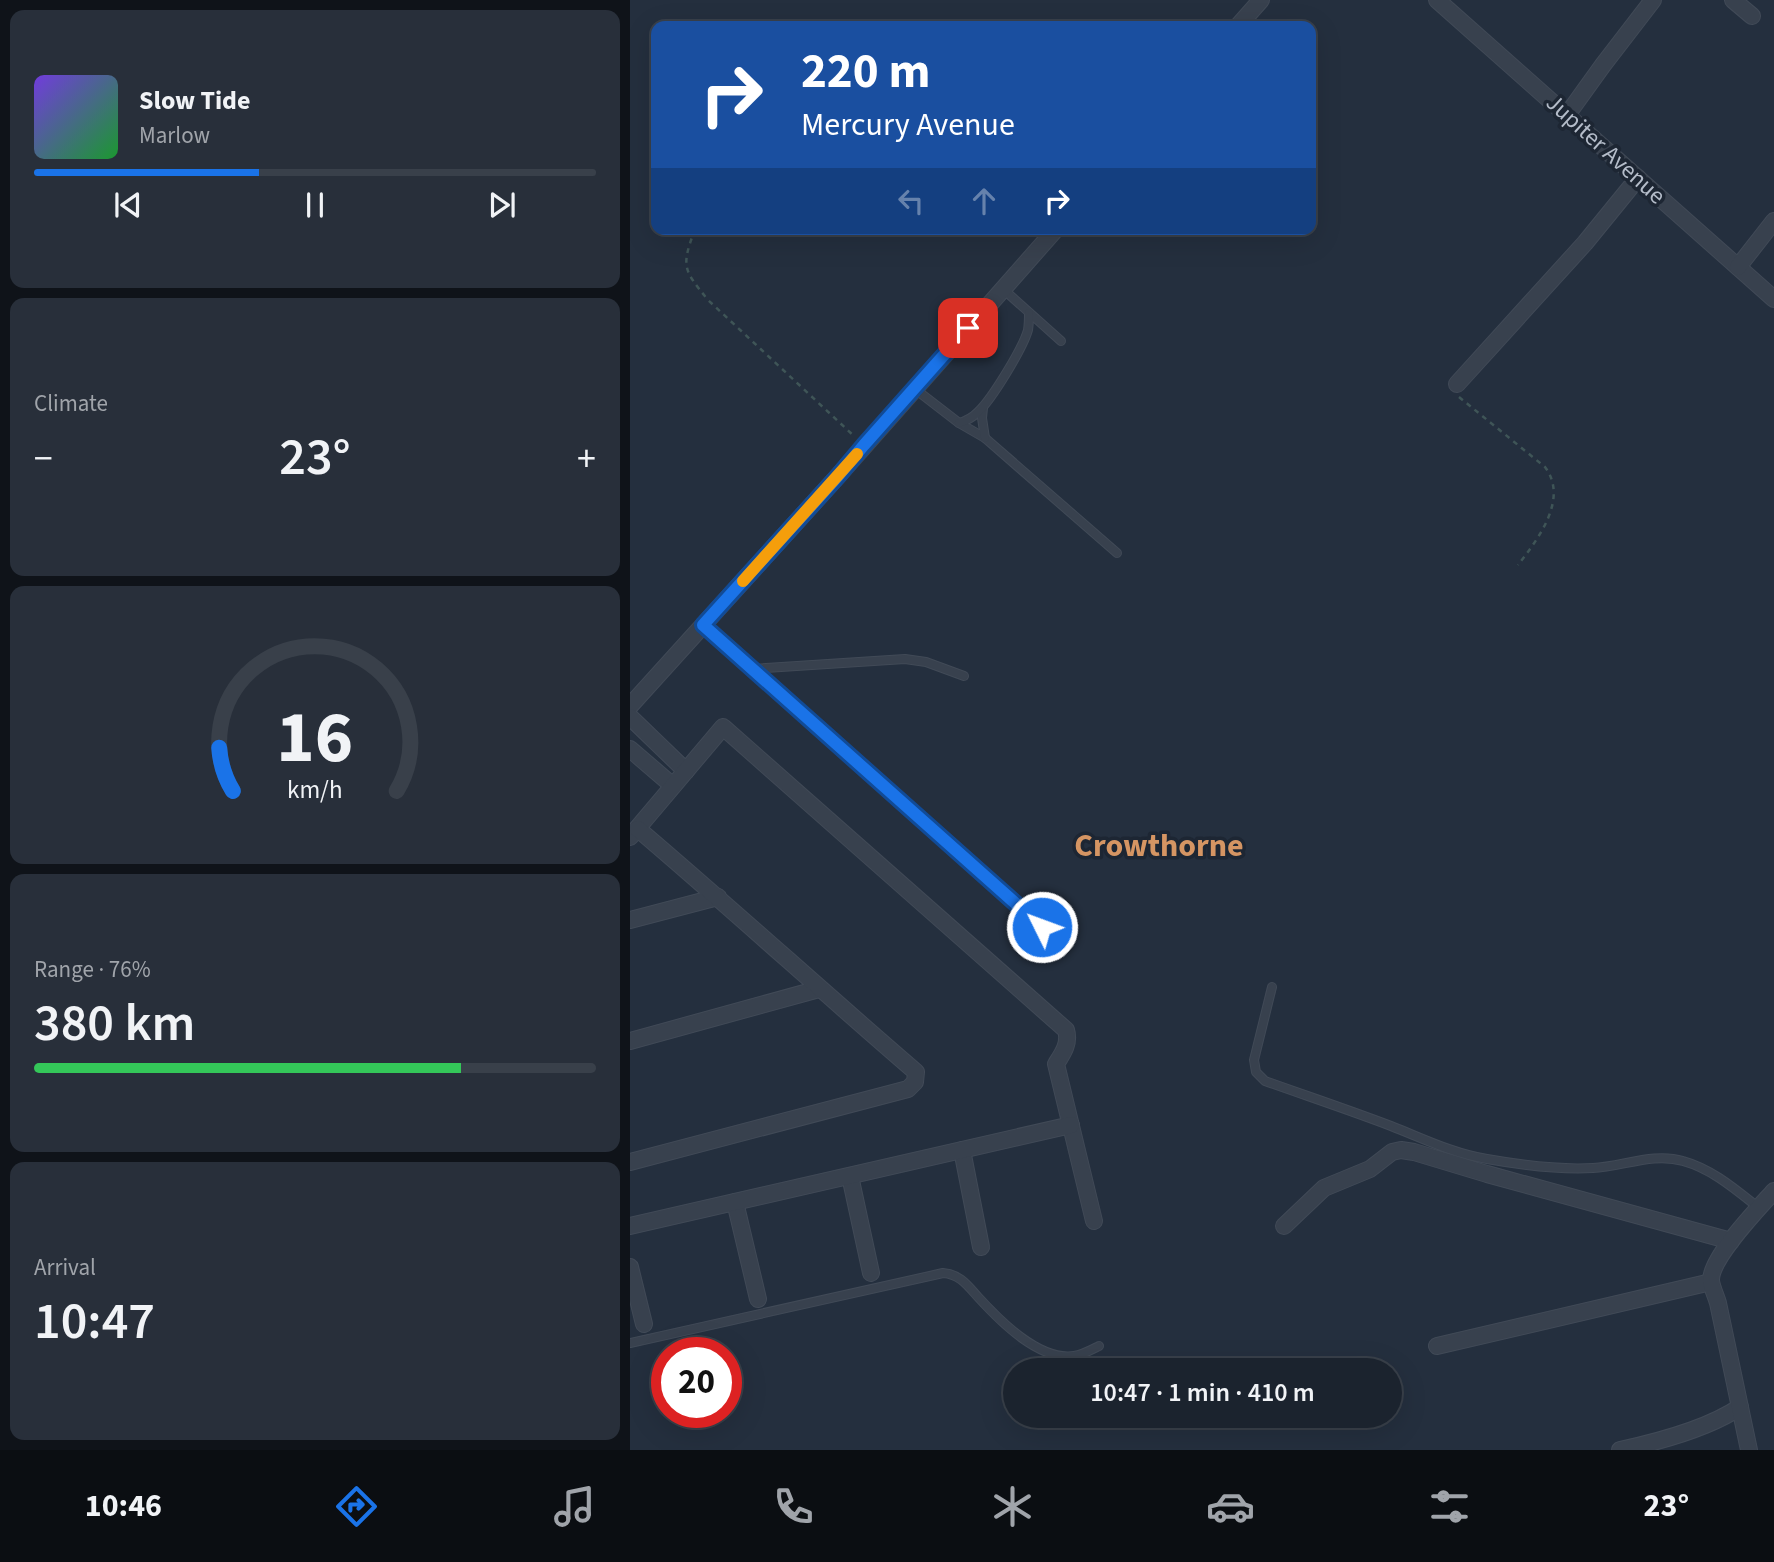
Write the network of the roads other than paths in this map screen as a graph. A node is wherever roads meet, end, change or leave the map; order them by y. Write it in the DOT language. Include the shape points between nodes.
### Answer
graph roads {
  1 [pos="1261,0"];
  2 [pos="1437,0"];
  3 [pos="1653,0"];
  4 [pos="1733,0"];
  5 [pos="1752,16"];
  6 [pos="1242,21"];
  7 [pos="1567,115"];
  8 [pos="1638,178"];
  9 [pos="1774,221"];
  10 [pos="1051,235"];
  11 [pos="1738,267"];
  12 [pos="1003,289"];
  13 [pos="1774,299"];
  14 [pos="1029,313"];
  15 [pos="1061,341"];
  16 [pos="1457,384"];
  17 [pos="915,389"];
  18 [pos="984,405"];
  19 [pos="959,423"];
  20 [pos="985,438"];
  21 [pos="1117,552"];
  22 [pos="703,625"];
  23 [pos="752,669"];
  24 [pos="964,676"];
  25 [pos="630,706"];
  26 [pos="632,724"];
  27 [pos="630,749"];
  28 [pos="685,771"];
  29 [pos="673,786"];
  30 [pos="634,833"];
  31 [pos="718,897"];
  32 [pos="630,920"];
  33 [pos="1042,927"];
  34 [pos="1272,987"];
  35 [pos="819,989"];
  36 [pos="630,1041"];
  37 [pos="1071,1125"];
  38 [pos="961,1150"];
  39 [pos="630,1162"];
  40 [pos="850,1176"];
  41 [pos="1774,1191"];
  42 [pos="734,1202"];
  43 [pos="1759,1209"];
  44 [pos="1094,1221"];
  45 [pos="630,1226"];
  46 [pos="1284,1226"];
  47 [pos="1731,1241"];
  48 [pos="981,1247"];
  49 [pos="630,1267"];
  50 [pos="871,1273"];
  51 [pos="1711,1282"];
  52 [pos="758,1298"];
  53 [pos="644,1324"];
  54 [pos="630,1343"];
  55 [pos="1099,1346"];
  56 [pos="1437,1346"];
  57 [pos="1740,1407"];
  58 [pos="1620,1450"];
  59 [pos="1749,1450"];
  1 -- 6 [label="street"];
  2 -- 7 [label="street, Jupiter Avenue"];
  3 -- 7 [label="street"];
  4 -- 5 [label="street"];
  7 -- 8 [label="street, Jupiter Avenue"];
  8 -- 11 [label="street, Jupiter Avenue"];
  8 -- 16 [label="street"];
  9 -- 11 [label="street"];
  10 -- 12 [label="street"];
  11 -- 13 [label="street, Jupiter Avenue"];
  12 -- 14 [label="lane"];
  12 -- 17 [label="street"];
  14 -- 15 [label="lane"];
  14 -- 18 [label="lane" via="1020,348"];
  17 -- 19 [label="lane"];
  17 -- 22 [label="street"];
  18 -- 19 [label="lane"];
  18 -- 20 [label="lane"];
  19 -- 20 [label="lane"];
  20 -- 21 [label="lane"];
  22 -- 23 [label="lane"];
  22 -- 25 [label="street"];
  23 -- 24 [label="lane" via="905,659"];
  23 -- 33 [label="lane"];
  26 -- 28 [label="street"];
  27 -- 29 [label="street"];
  28 -- 29 [label="street"];
  28 -- 37 [label="street" via="723,727 1066,1030 1065,1049 1056,1064"];
  29 -- 30 [label="street"];
  30 -- 31 [label="street"];
  31 -- 32 [label="street"];
  31 -- 35 [label="street"];
  34 -- 43 [label="lane" via="1254,1060 1256,1072 1265,1081 1484,1159 1592,1168 1679,1159 1713,1173"];
  35 -- 36 [label="street"];
  35 -- 39 [label="street" via="916,1072 908,1089"];
  37 -- 38 [label="street"];
  37 -- 44 [label="street"];
  38 -- 40 [label="street"];
  38 -- 48 [label="street"];
  40 -- 42 [label="street"];
  40 -- 50 [label="street"];
  41 -- 43 [label="street"];
  42 -- 45 [label="street"];
  42 -- 52 [label="street"];
  43 -- 47 [label="street"];
  46 -- 47 [label="street" via="1324,1188 1401,1150"];
  47 -- 51 [label="street"];
  49 -- 53 [label="street"];
  51 -- 56 [label="street"];
  51 -- 57 [label="street"];
  54 -- 55 [label="lane" via="943,1273 963,1280 1000,1319 1045,1352 1074,1356"];
  57 -- 58 [label="street" via="1672,1436"];
  57 -- 59 [label="street"];
}
